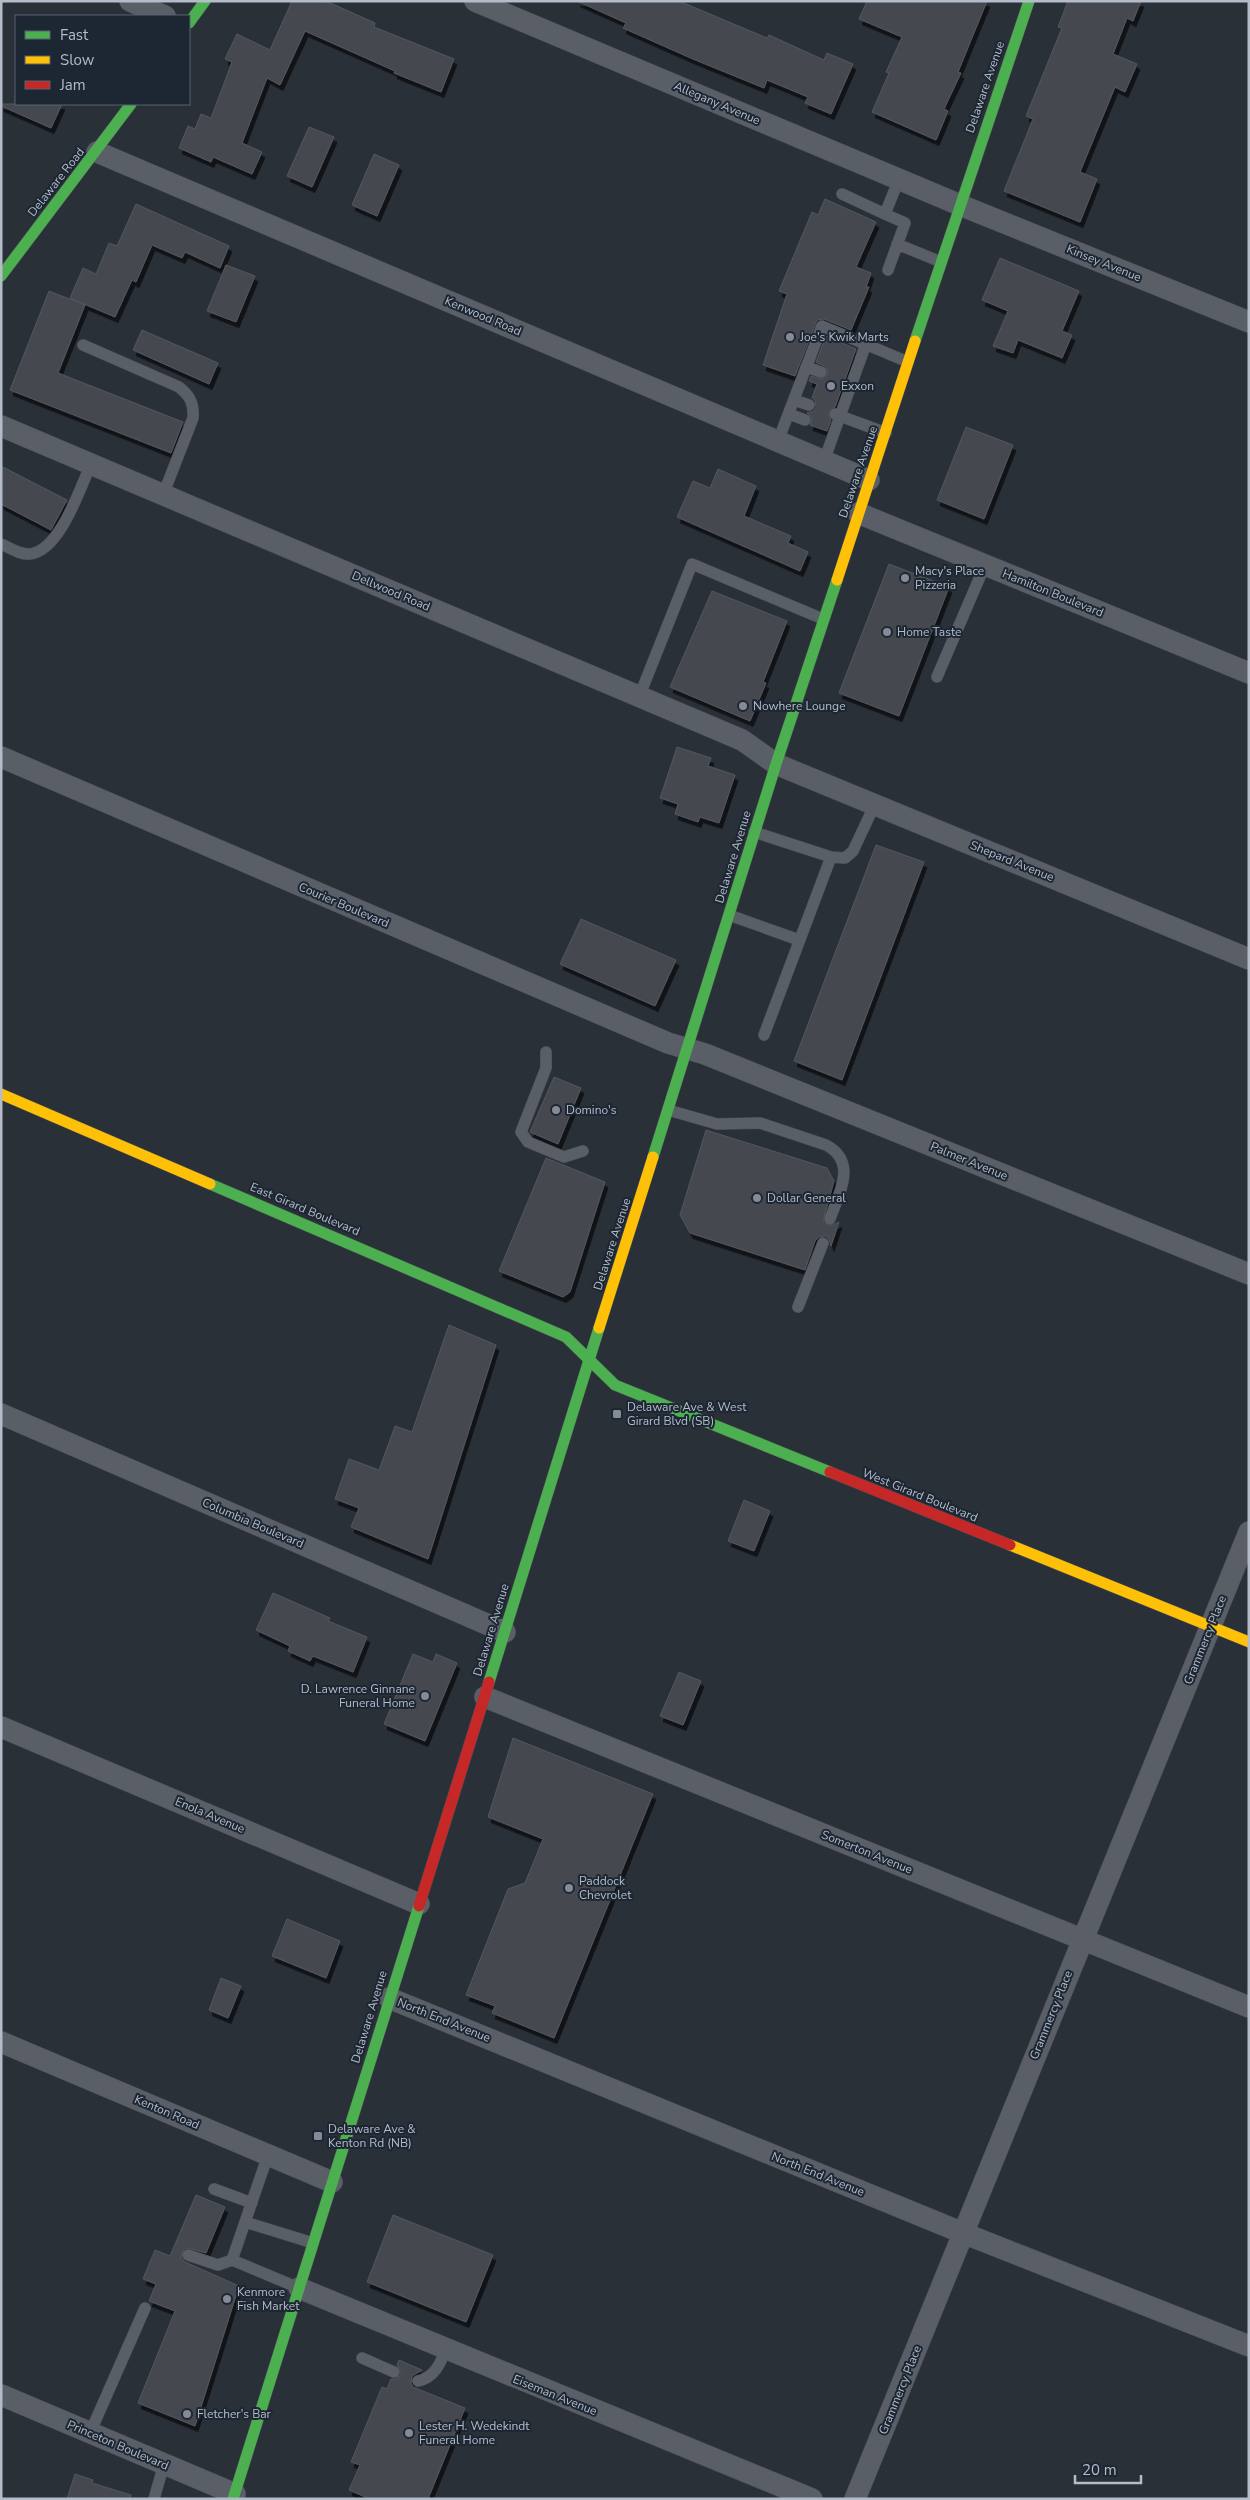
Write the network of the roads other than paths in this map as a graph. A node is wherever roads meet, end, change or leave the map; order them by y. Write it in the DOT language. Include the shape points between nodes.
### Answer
graph roads {
  1 [pos="130,1"];
  2 [pos="205,1"];
  3 [pos="475,1"];
  4 [pos="1029,1"];
  5 [pos="163,15"];
  6 [pos="190,22"];
  7 [pos="130,105"];
  8 [pos="97,152"];
  9 [pos="899,179"];
  10 [pos="842,194"];
  11 [pos="960,205"];
  12 [pos="885,214"];
  13 [pos="898,244"];
  14 [pos="941,262"];
  15 [pos="888,270"];
  16 [pos="1,276"];
  17 [pos="1249,322"];
  18 [pos="866,344"];
  19 [pos="83,345"];
  20 [pos="908,362"];
  21 [pos="806,367"];
  22 [pos="821,372"];
  23 [pos="794,400"];
  24 [pos="809,405"];
  25 [pos="788,414"];
  26 [pos="837,415"];
  27 [pos="804,420"];
  28 [pos="1,426"];
  29 [pos="886,433"];
  30 [pos="778,441"];
  31 [pos="824,461"];
  32 [pos="91,464"];
  33 [pos="869,480"];
  34 [pos="163,495"];
  35 [pos="858,513"];
  36 [pos="1,544"];
  37 [pos="985,565"];
  38 [pos="823,619"];
  39 [pos="1249,673"];
  40 [pos="937,677"];
  41 [pos="639,697"];
  42 [pos="1,757"];
  43 [pos="776,764"];
  44 [pos="875,804"];
  45 [pos="754,832"];
  46 [pos="831,858"];
  47 [pos="729,915"];
  48 [pos="799,940"];
  49 [pos="1249,959"];
  50 [pos="764,1035"];
  51 [pos="688,1049"];
  52 [pos="546,1052"];
  53 [pos="1,1094"];
  54 [pos="668,1110"];
  55 [pos="583,1151"];
  56 [pos="830,1219"];
  57 [pos="823,1243"];
  58 [pos="1249,1274"];
  59 [pos="798,1307"];
  60 [pos="589,1361"];
  61 [pos="1,1414"];
  62 [pos="1249,1532"];
  63 [pos="1210,1626"];
  64 [pos="505,1632"];
  65 [pos="1249,1642"];
  66 [pos="485,1697"];
  67 [pos="1,1727"];
  68 [pos="419,1904"];
  69 [pos="1082,1939"];
  70 [pos="389,1998"];
  71 [pos="1249,2007"];
  72 [pos="1,2042"];
  73 [pos="268,2155"];
  74 [pos="332,2182"];
  75 [pos="214,2189"];
  76 [pos="252,2203"];
  77 [pos="245,2222"];
  78 [pos="963,2233"];
  79 [pos="313,2243"];
  80 [pos="188,2255"];
  81 [pos="232,2260"];
  82 [pos="299,2288"];
  83 [pos="145,2308"];
  84 [pos="1249,2346"];
  85 [pos="446,2350"];
  86 [pos="362,2358"];
  87 [pos="394,2372"];
  88 [pos="418,2381"];
  89 [pos="1,2396"];
  90 [pos="90,2433"];
  91 [pos="164,2464"];
  92 [pos="234,2497"];
  93 [pos="154,2499"];
  94 [pos="812,2499"];
  95 [pos="855,2499"];
  1 -- 5 [label="street"];
  2 -- 6 [label="main road"];
  3 -- 9 [label="street, Allegany Avenue"];
  4 -- 11 [label="main road, Delaware Avenue"];
  7 -- 8 [label="main road, Delaware Road"];
  8 -- 16 [label="main road, Delaware Road"];
  8 -- 30 [label="street, Kenwood Road"];
  9 -- 11 [label="street, Allegany Avenue"];
  9 -- 12 [label="lane"];
  10 -- 12 [label="lane"];
  11 -- 14 [label="main road, Delaware Avenue"];
  11 -- 17 [label="street, Kinsey Avenue"];
  12 -- 13 [label="lane" via="905,223"];
  13 -- 14 [label="lane"];
  13 -- 15 [label="lane"];
  14 -- 20 [label="main road, Delaware Avenue"];
  18 -- 20 [label="lane"];
  18 -- 21 [label="lane" via="822,326"];
  18 -- 26 [label="lane"];
  19 -- 34 [label="lane" via="179,387 189,395 193,418"];
  20 -- 29 [label="main road, Delaware Avenue"];
  21 -- 22 [label="lane"];
  21 -- 23 [label="lane"];
  23 -- 24 [label="lane"];
  23 -- 25 [label="lane"];
  25 -- 27 [label="lane"];
  25 -- 30 [label="lane"];
  26 -- 29 [label="lane"];
  26 -- 31 [label="lane"];
  28 -- 32 [label="street, Dellwood Road"];
  29 -- 33 [label="main road, Delaware Avenue"];
  30 -- 31 [label="street, Kenwood Road"];
  31 -- 33 [label="street, Kenwood Road"];
  32 -- 34 [label="street, Dellwood Road"];
  32 -- 36 [label="lane" via="54,539 31,554 20,553"];
  33 -- 35 [label="main road, Delaware Avenue"];
  34 -- 41 [label="street, Dellwood Road"];
  35 -- 37 [label="street, Hamilton Boulevard"];
  35 -- 38 [label="main road, Delaware Avenue"];
  37 -- 39 [label="street, Hamilton Boulevard"];
  37 -- 40 [label="lane"];
  38 -- 41 [label="lane" via="692,564"];
  38 -- 43 [label="main road, Delaware Avenue"];
  41 -- 43 [label="street, Dellwood Road" via="742,740"];
  42 -- 51 [label="street, Courier Boulevard" via="566,1001"];
  43 -- 44 [label="street, Shepard Avenue"];
  43 -- 45 [label="main road, Delaware Avenue"];
  44 -- 46 [label="lane" via="853,851 845,858"];
  44 -- 49 [label="street, Shepard Avenue"];
  45 -- 46 [label="lane"];
  45 -- 47 [label="main road, Delaware Avenue"];
  46 -- 48 [label="lane"];
  47 -- 48 [label="lane"];
  47 -- 51 [label="main road, Delaware Avenue"];
  48 -- 50 [label="lane"];
  51 -- 54 [label="main road, Delaware Avenue"];
  51 -- 58 [label="street, Palmer Avenue"];
  52 -- 55 [label="lane" via="546,1068 521,1132 528,1142 564,1157"];
  53 -- 60 [label="main road, East Girard Boulevard" via="566,1337"];
  54 -- 56 [label="lane" via="717,1124 760,1123 836,1150 842,1158 845,1174"];
  54 -- 60 [label="main road, Delaware Avenue"];
  57 -- 59 [label="lane"];
  60 -- 63 [label="main road, West Girard Boulevard" via="615,1385"];
  60 -- 64 [label="main road, Delaware Avenue"];
  61 -- 64 [label="street, Columbia Boulevard"];
  62 -- 63 [label="street, Grammercy Place"];
  63 -- 65 [label="main road, West Girard Boulevard"];
  63 -- 69 [label="street, Grammercy Place"];
  64 -- 66 [label="main road, Delaware Avenue"];
  66 -- 68 [label="main road, Delaware Avenue"];
  66 -- 69 [label="street, Somerton Avenue"];
  67 -- 68 [label="street, Enola Avenue"];
  68 -- 70 [label="main road, Delaware Avenue"];
  69 -- 71 [label="street, Somerton Avenue"];
  69 -- 78 [label="street, Grammercy Place"];
  70 -- 74 [label="main road, Delaware Avenue"];
  70 -- 78 [label="street, North End Avenue"];
  72 -- 73 [label="street, Kenton Road"];
  73 -- 74 [label="street, Kenton Road"];
  73 -- 76 [label="lane"];
  74 -- 79 [label="main road, Delaware Avenue"];
  75 -- 76 [label="lane"];
  76 -- 77 [label="lane"];
  77 -- 79 [label="lane"];
  77 -- 81 [label="lane"];
  78 -- 84 [label="street, North End Avenue"];
  78 -- 95 [label="street, Grammercy Place"];
  79 -- 82 [label="main road, Delaware Avenue"];
  80 -- 81 [label="lane" via="218,2265"];
  81 -- 82 [label="lane"];
  82 -- 85 [label="street, Eiseman Avenue"];
  82 -- 92 [label="main road, Delaware Avenue"];
  83 -- 90 [label="lane"];
  85 -- 88 [label="lane" via="433,2374"];
  85 -- 94 [label="street, Eiseman Avenue"];
  86 -- 87 [label="lane"];
  89 -- 90 [label="street, Princeton Boulevard"];
  90 -- 91 [label="street, Princeton Boulevard"];
  91 -- 92 [label="street, Princeton Boulevard"];
  91 -- 93 [label="lane"];
}
